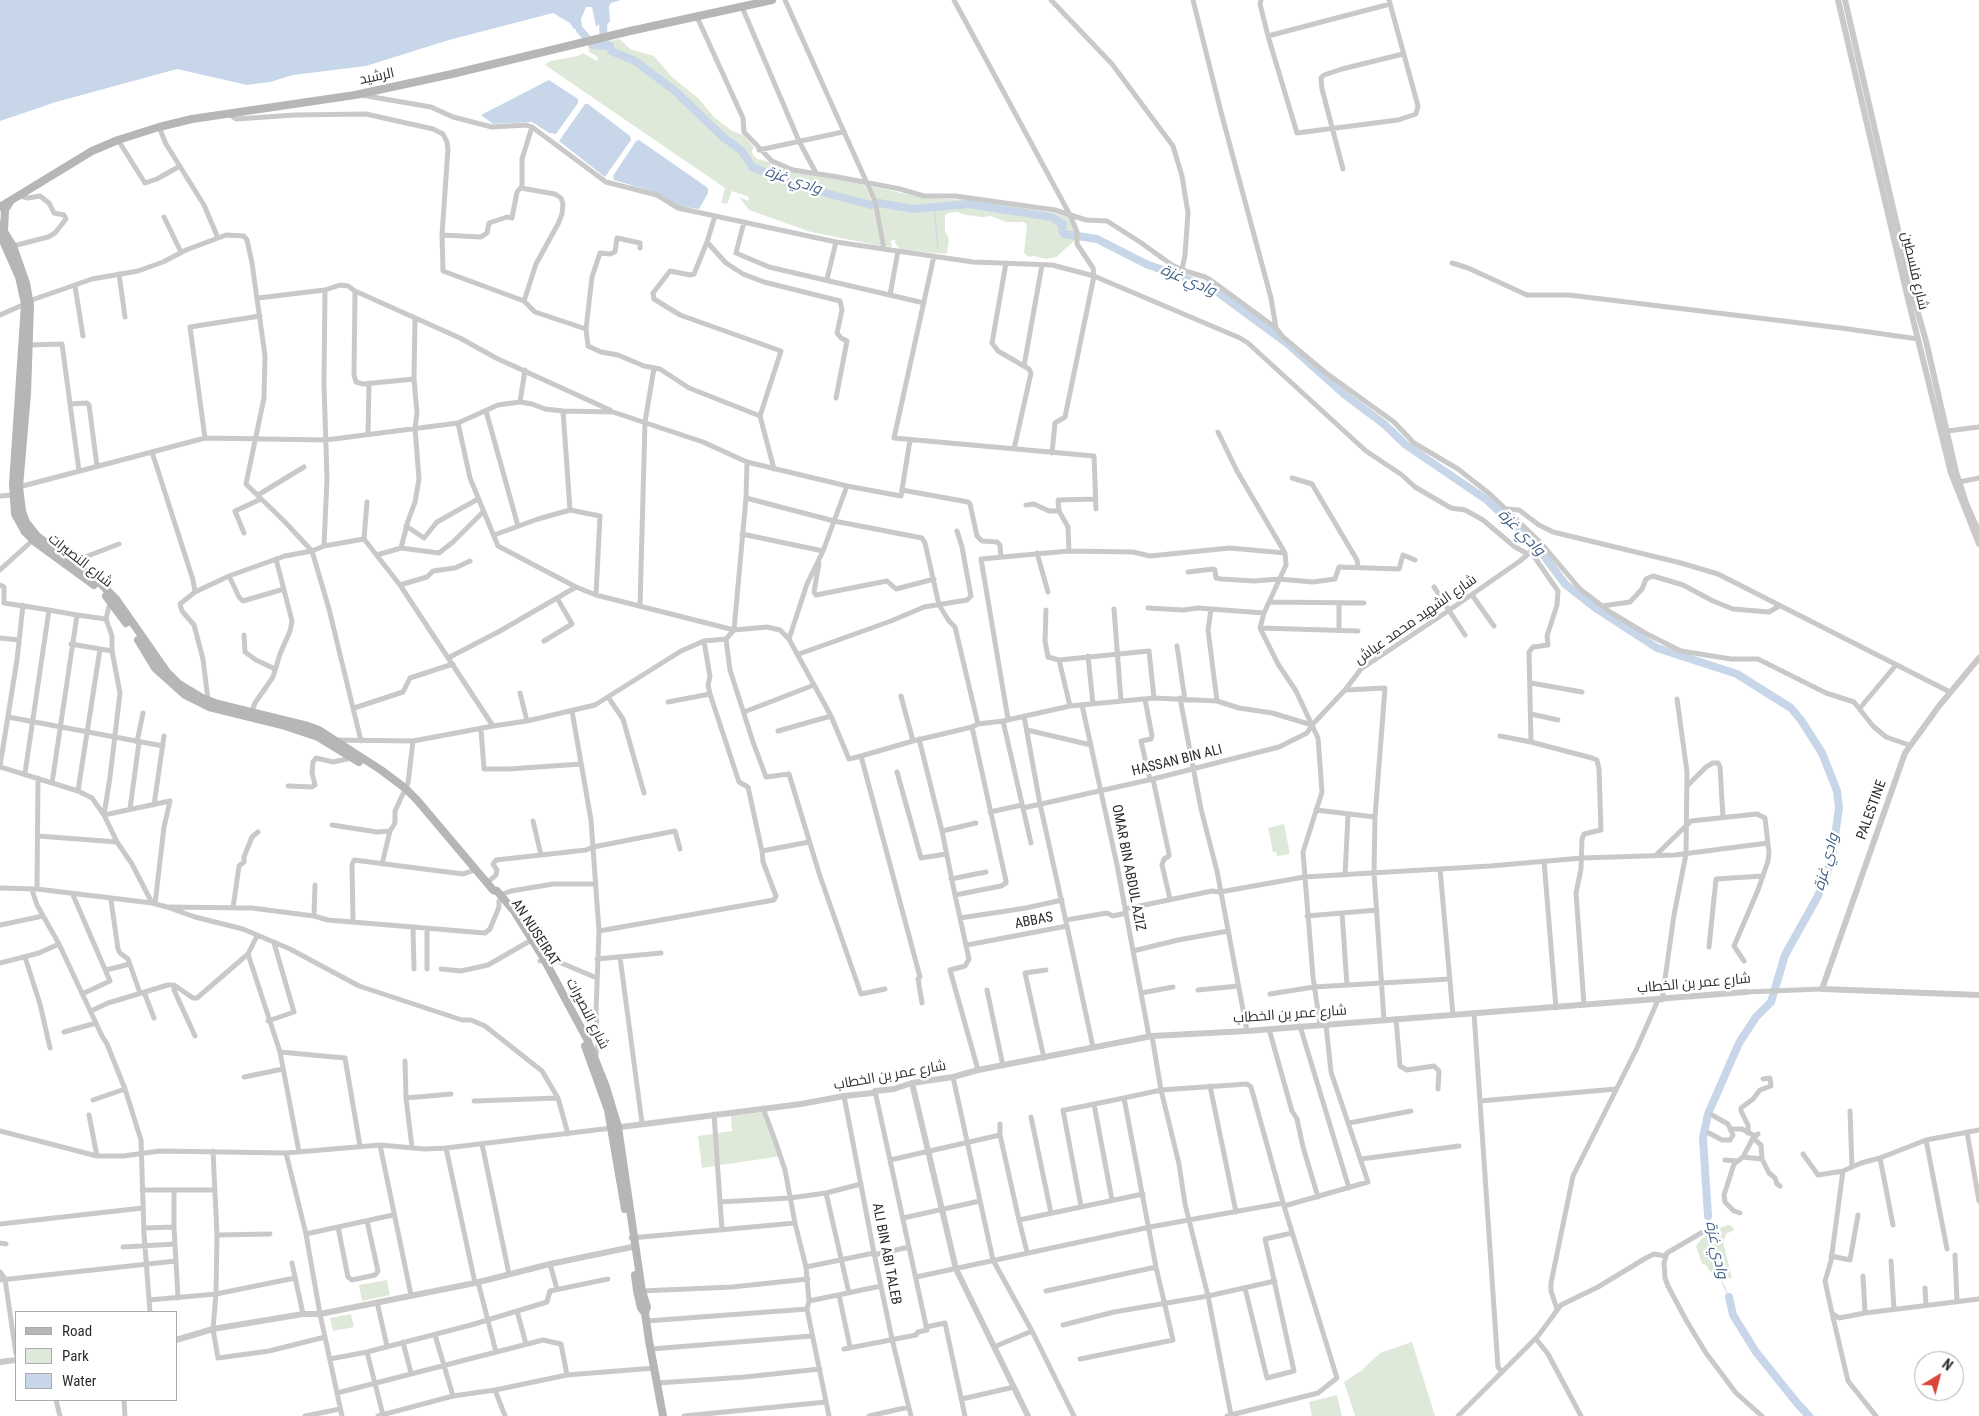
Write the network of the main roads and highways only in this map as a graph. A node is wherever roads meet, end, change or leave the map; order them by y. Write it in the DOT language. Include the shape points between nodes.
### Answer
graph roads {
  1 [pos="772,0"];
  2 [pos="10,202"];
  3 [pos="0,207"];
  4 [pos="1,230"];
  5 [pos="27,303"];
  6 [pos="394,780"];
  7 [pos="497,896"];
  8 [pos="542,960"];
  9 [pos="633,1238"];
  10 [pos="639,1291"];
  11 [pos="663,1416"];
  1 -- 2 [label="main road, الرشيد" via="355,95 160,127 118,140 66,166"];
  2 -- 3 [label="main road, الرشيد"];
  2 -- 4 [label="main road, شارع النصيرات"];
  4 -- 5 [label="main road, شارع النصيرات"];
  4 -- 5 [label="main road, شارع النصيرات" via="13,246 26,283"];
  5 -- 6 [label="main road, شارع النصيرات" via="29,346 19,487 26,522 37,536 100,583 116,599 179,684 208,700 236,710 308,726 335,740"];
  5 -- 6 [label="main road, شارع النصيرات" via="13,495 17,520 24,532 110,600 155,668 184,695 209,708 294,728"];
  6 -- 7 [label="main road, شارع النصيرات" via="405,788"];
  7 -- 8 [label="main road, AN NUSEIRAT"];
  7 -- 8 [label="main road, شارع النصيرات" via="523,923"];
  8 -- 9 [label="main road, AN NUSEIRAT" via="594,1061 615,1127"];
  9 -- 10 [label="main road"];
  9 -- 10 [label="main road"];
  10 -- 11 [label="main road" via="647,1306 646,1317"];
}
